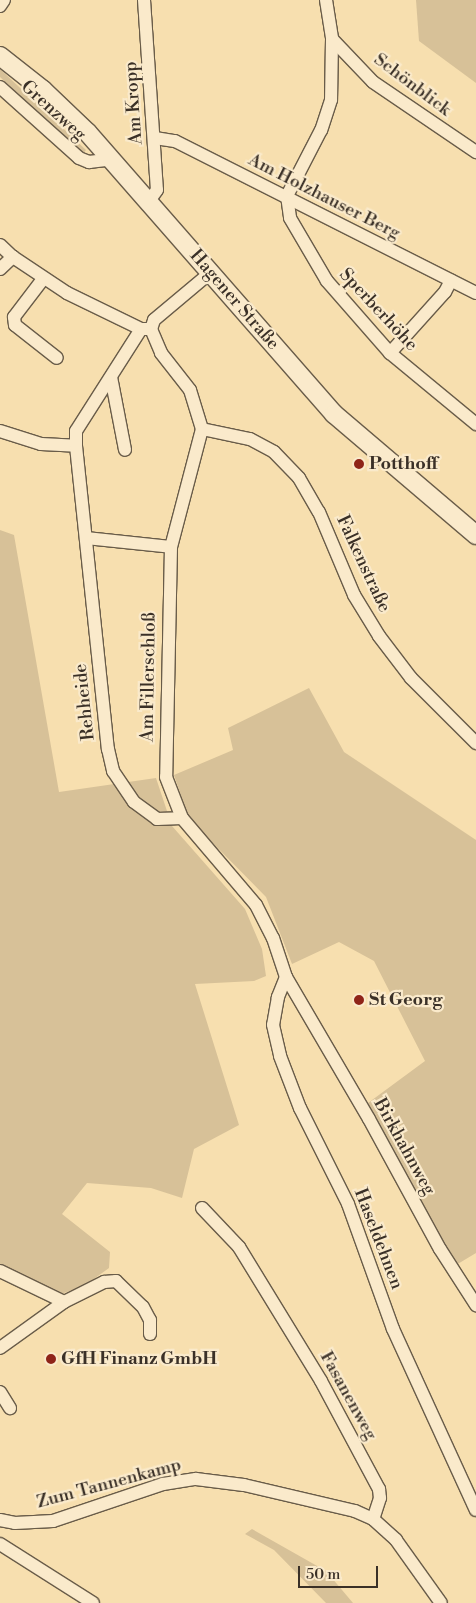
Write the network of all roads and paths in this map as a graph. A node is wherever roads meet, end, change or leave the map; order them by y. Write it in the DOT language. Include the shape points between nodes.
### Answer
graph roads {
  1 [pos="4,0"];
  2 [pos="144,0"];
  3 [pos="326,0"];
  4 [pos="0,6"];
  5 [pos="332,39"];
  6 [pos="0,56"];
  7 [pos="0,87"];
  8 [pos="155,138"];
  9 [pos="476,152"];
  10 [pos="112,159"];
  11 [pos="287,196"];
  12 [pos="149,201"];
  13 [pos="0,244"];
  14 [pos="13,257"];
  15 [pos="0,269"];
  16 [pos="210,273"];
  17 [pos="43,279"];
  18 [pos="451,280"];
  19 [pos="476,293"];
  20 [pos="146,329"];
  21 [pos="390,353"];
  22 [pos="57,358"];
  23 [pos="111,377"];
  24 [pos="476,424"];
  25 [pos="202,429"];
  26 [pos="0,431"];
  27 [pos="76,446"];
  28 [pos="125,450"];
  29 [pos="476,535"];
  30 [pos="86,538"];
  31 [pos="170,547"];
  32 [pos="476,743"];
  33 [pos="182,818"];
  34 [pos="286,977"];
  35 [pos="304,1004"];
  36 [pos="202,1208"];
  37 [pos="0,1271"];
  38 [pos="64,1302"];
  39 [pos="476,1305"];
  40 [pos="150,1334"];
  41 [pos="0,1348"];
  42 [pos="0,1392"];
  43 [pos="10,1408"];
  44 [pos="476,1510"];
  45 [pos="373,1519"];
  46 [pos="0,1520"];
  47 [pos="0,1544"];
  48 [pos="94,1603"];
  49 [pos="441,1603"];
  1 -- 4 [label="street"];
  2 -- 8 [label="street, Am Kropp"];
  3 -- 5 [label="street"];
  5 -- 9 [label="street, Schönblick" via="373,82"];
  5 -- 11 [label="street" via="331,100 322,130"];
  6 -- 10 [label="main road, Hagener Straße" via="54,100"];
  7 -- 10 [label="street, Grenzweg" via="79,158 89,162"];
  8 -- 11 [label="street, Am Holzhauser Berg" via="175,141"];
  8 -- 12 [label="street, Am Kropp" via="157,190"];
  10 -- 12 [label="main road, Hagener Straße"];
  11 -- 18 [label="street, Am Holzhauser Berg"];
  11 -- 21 [label="street, Sperberhöhe" via="290,218 327,281"];
  12 -- 16 [label="main road, Hagener Straße"];
  13 -- 14 [label="street"];
  14 -- 15 [label="street"];
  14 -- 17 [label="street"];
  16 -- 20 [label="street"];
  16 -- 29 [label="main road, Hagener Straße" via="340,420"];
  17 -- 20 [label="street"];
  17 -- 22 [label="street" via="14,317 15,325"];
  18 -- 19 [label="street, Am Holzhauser Berg"];
  18 -- 21 [label="street" via="445,292"];
  20 -- 23 [label="street, Rehheide"];
  20 -- 25 [label="street" via="190,390"];
  21 -- 24 [label="street, Sperberhöhe"];
  23 -- 27 [label="street, Rehheide" via="76,431"];
  23 -- 28 [label="street"];
  25 -- 31 [label="street, Am Fillerschloß"];
  25 -- 32 [label="street, Falkenstraße" via="250,439 274,452 299,478 319,512 354,595 378,636 411,678"];
  26 -- 27 [label="street" via="40,444"];
  27 -- 30 [label="street, Rehheide"];
  30 -- 31 [label="street"];
  30 -- 33 [label="street, Rehheide" via="113,771 134,802 156,819"];
  31 -- 33 [label="street, Am Fillerschloß" via="165,755 170,791"];
  33 -- 34 [label="street, Am Fillerschloß" via="256,905 273,938"];
  34 -- 35 [label="street, Am Fillerschloß"];
  34 -- 44 [label="street, Haseldehnen" via="278,997 274,1025 280,1056 300,1108 348,1204 393,1329"];
  35 -- 39 [label="street, Birkhahnweg" via="440,1249"];
  36 -- 45 [label="street, Fasanenweg" via="238,1247 321,1381 378,1489 380,1498"];
  37 -- 38 [label="street"];
  38 -- 40 [label="street" via="104,1282 116,1281 143,1307 150,1320"];
  38 -- 41 [label="street"];
  42 -- 43 [label="street"];
  45 -- 46 [label="street, Zum Tannenkamp" via="356,1511 244,1485 196,1479 164,1484 53,1521 15,1524"];
  45 -- 49 [label="street" via="396,1540"];
  47 -- 48 [label="street"];
}
